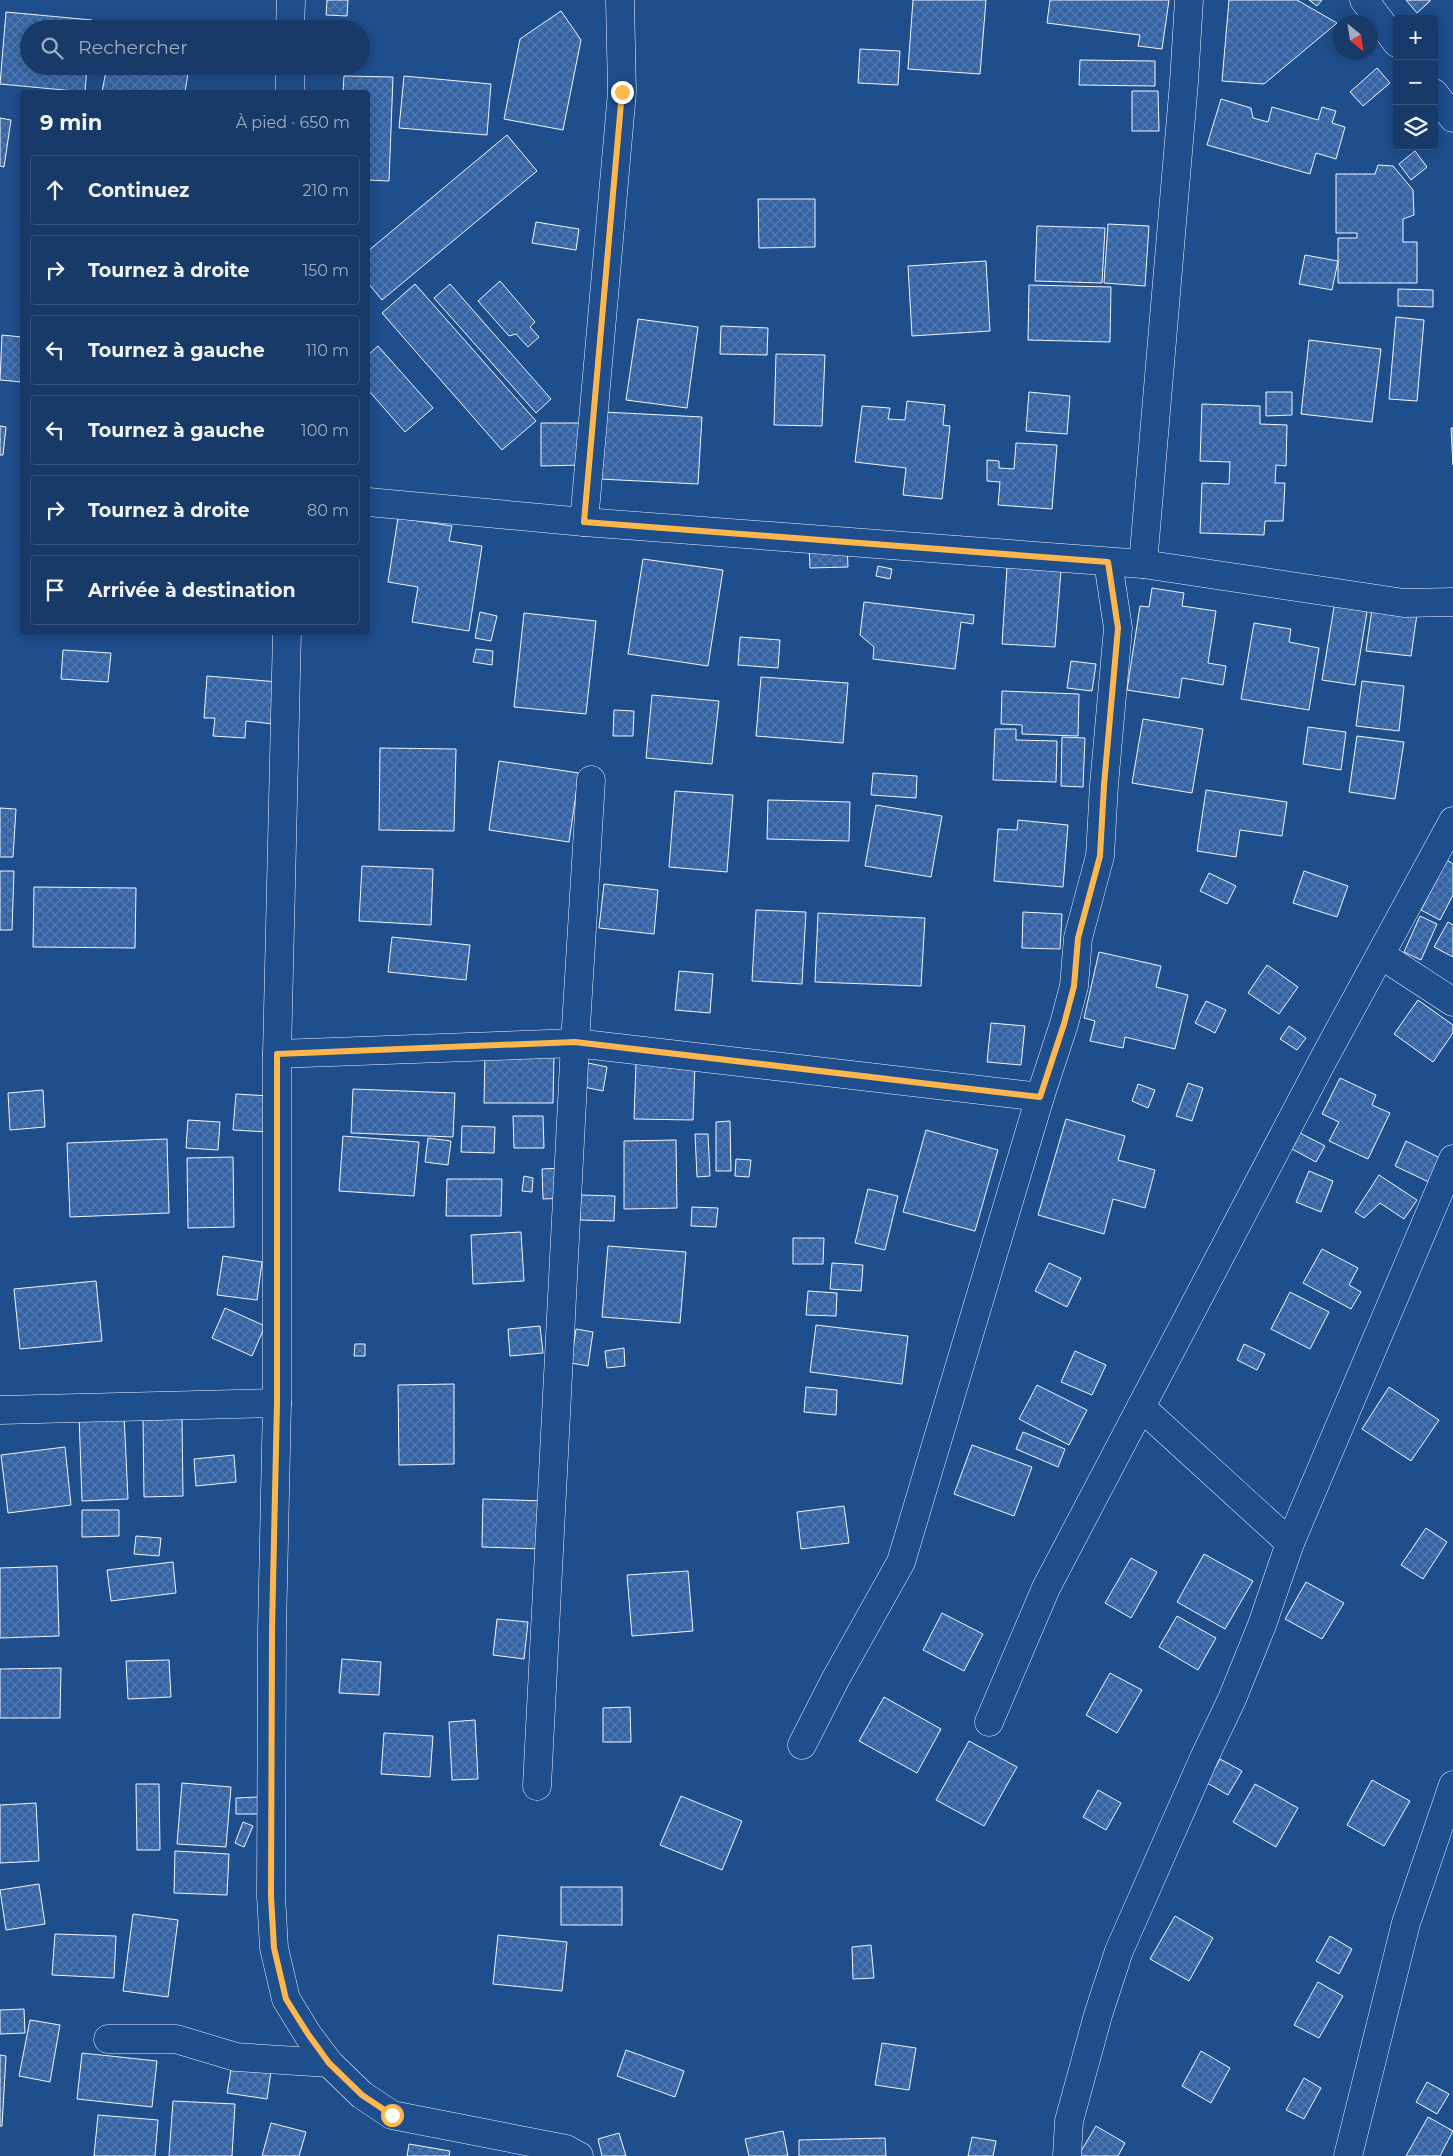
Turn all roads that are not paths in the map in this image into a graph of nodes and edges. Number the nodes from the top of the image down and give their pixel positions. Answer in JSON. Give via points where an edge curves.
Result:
{"nodes":[{"id":1,"x":291,"y":0,"type":"edge"},
{"id":2,"x":620,"y":0,"type":"edge"},
{"id":3,"x":1189,"y":0,"type":"edge"},
{"id":4,"x":1364,"y":0,"type":"edge"},
{"id":5,"x":290,"y":20,"type":"edge"},
{"id":6,"x":1393,"y":38,"type":"edge"},
{"id":7,"x":290,"y":75,"type":"edge"},
{"id":8,"x":290,"y":90,"type":"edge"},
{"id":9,"x":1438,"y":98,"type":"edge"},
{"id":10,"x":1453,"y":118,"type":"edge"},
{"id":11,"x":370,"y":502,"type":"edge"},
{"id":12,"x":584,"y":522,"type":"junction"},
{"id":13,"x":1108,"y":562,"type":"junction"},
{"id":14,"x":1143,"y":564,"type":"junction"},
{"id":15,"x":1453,"y":602,"type":"edge"},
{"id":16,"x":287,"y":635,"type":"edge"},
{"id":17,"x":591,"y":780,"type":"dead end"},
{"id":18,"x":1453,"y":821,"type":"edge"},
{"id":19,"x":1381,"y":955,"type":"junction"},
{"id":20,"x":1453,"y":1002,"type":"edge"},
{"id":21,"x":575,"y":1042,"type":"junction"},
{"id":22,"x":277,"y":1054,"type":"junction"},
{"id":23,"x":1040,"y":1097,"type":"junction"},
{"id":24,"x":1453,"y":1159,"type":"edge"},
{"id":25,"x":277,"y":1403,"type":"junction"},
{"id":26,"x":1142,"y":1406,"type":"junction"},
{"id":27,"x":0,"y":1410,"type":"edge"},
{"id":28,"x":1290,"y":1543,"type":"junction"},
{"id":29,"x":989,"y":1722,"type":"dead end"},
{"id":30,"x":802,"y":1745,"type":"dead end"},
{"id":31,"x":1453,"y":1785,"type":"edge"},
{"id":32,"x":537,"y":1786,"type":"dead end"},
{"id":33,"x":108,"y":2039,"type":"dead end"},
{"id":34,"x":329,"y":2063,"type":"junction"},
{"id":35,"x":579,"y":2156,"type":"edge"},
{"id":36,"x":1067,"y":2156,"type":"edge"},
{"id":37,"x":1348,"y":2156,"type":"edge"}],
"edges":[{"from":1,"to":5,"type":"street"},
{"from":2,"to":12,"type":"street","via":[[622,92]]},
{"from":3,"to":14,"type":"street"},
{"from":4,"to":6,"type":"street"},
{"from":7,"to":8,"type":"street"},
{"from":9,"to":10,"type":"street"},
{"from":11,"to":12,"type":"street"},
{"from":12,"to":13,"type":"street"},
{"from":13,"to":14,"type":"street"},
{"from":13,"to":23,"type":"street","via":[[1118,628],[1100,856],[1078,938],[1074,986]]},
{"from":14,"to":15,"type":"street","via":[[1404,603]]},
{"from":16,"to":22,"type":"street"},
{"from":17,"to":21,"type":"street"},
{"from":18,"to":19,"type":"street"},
{"from":19,"to":20,"type":"street"},
{"from":19,"to":26,"type":"street"},
{"from":21,"to":22,"type":"street"},
{"from":21,"to":23,"type":"street"},
{"from":21,"to":32,"type":"street"},
{"from":22,"to":25,"type":"street"},
{"from":23,"to":30,"type":"street","via":[[902,1562]]},
{"from":24,"to":28,"type":"street"},
{"from":25,"to":27,"type":"street"},
{"from":25,"to":34,"type":"street","via":[[272,1630],[271,1896],[274,1948],[286,1999]]},
{"from":26,"to":28,"type":"street"},
{"from":26,"to":29,"type":"street","via":[[1046,1588]]},
{"from":28,"to":36,"type":"street","via":[[1232,1699],[1119,1951],[1069,2120]]},
{"from":31,"to":37,"type":"street","via":[[1406,1923]]},
{"from":33,"to":34,"type":"street","via":[[176,2039],[236,2057]]},
{"from":34,"to":35,"type":"street","via":[[362,2095],[392,2115],[566,2149]]}]}
